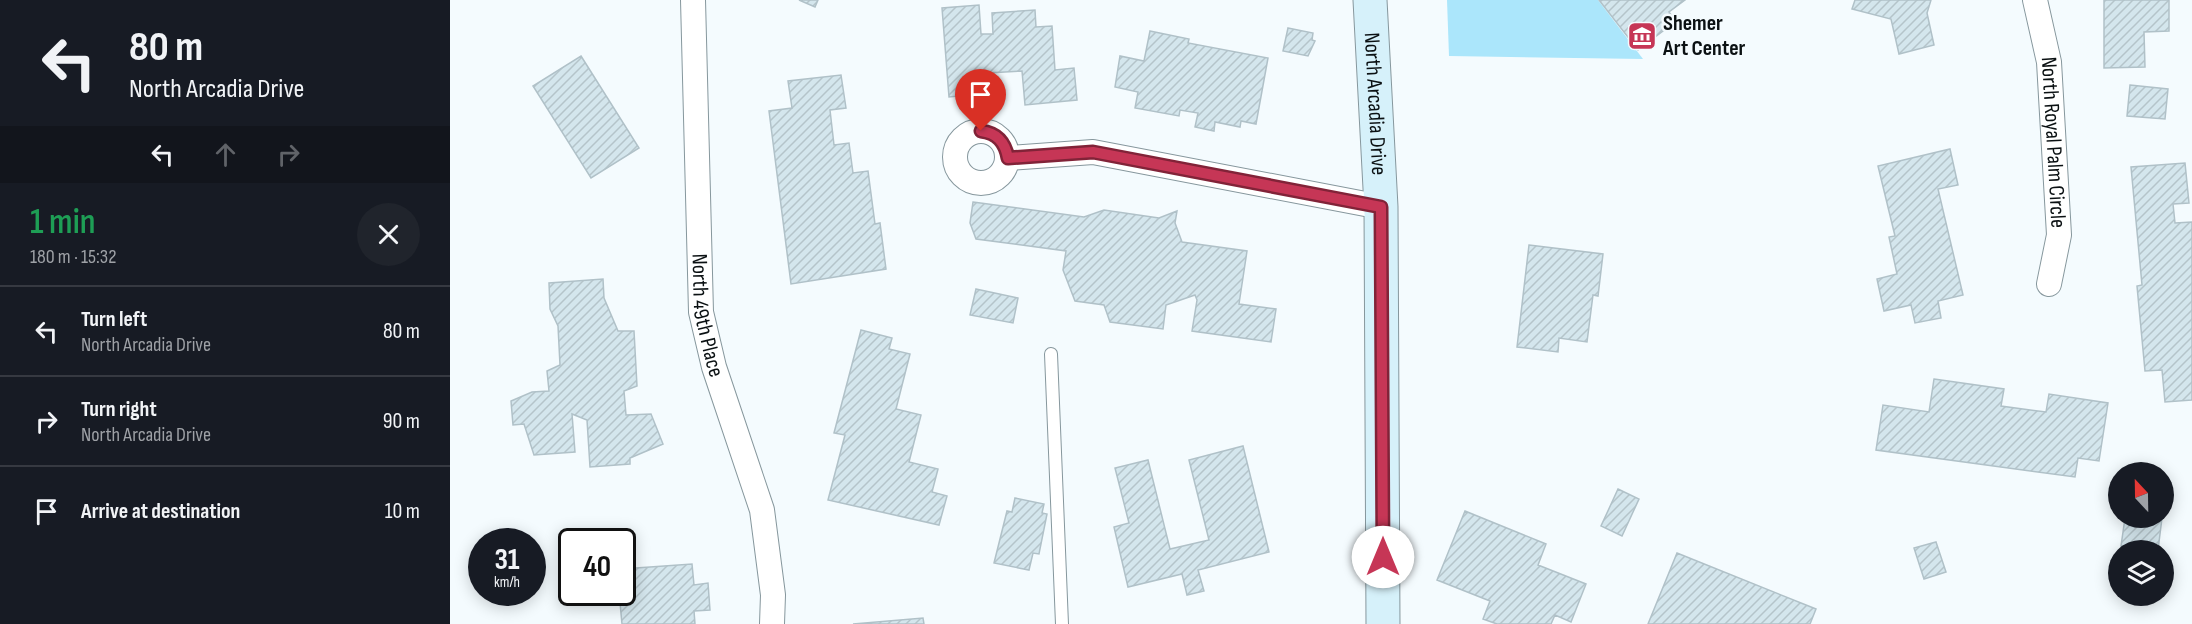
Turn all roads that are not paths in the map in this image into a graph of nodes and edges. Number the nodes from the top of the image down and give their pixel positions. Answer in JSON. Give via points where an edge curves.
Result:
{"nodes":[{"id":1,"x":693,"y":0,"type":"edge"},
{"id":2,"x":1370,"y":0,"type":"edge"},
{"id":3,"x":2035,"y":0,"type":"edge"},
{"id":4,"x":1008,"y":158,"type":"dead end"},
{"id":5,"x":1381,"y":207,"type":"junction"},
{"id":6,"x":2049,"y":284,"type":"dead end"},
{"id":7,"x":1051,"y":354,"type":"dead end"},
{"id":8,"x":772,"y":624,"type":"edge"},
{"id":9,"x":1062,"y":624,"type":"edge"},
{"id":10,"x":1383,"y":624,"type":"edge"}],
"edges":[{"from":1,"to":8,"type":"street","name":"North 49th Place","via":[[701,312],[714,368],[762,510],[773,595]]},
{"from":2,"to":5,"type":"street","name":"North Arcadia Drive"},
{"from":3,"to":6,"type":"street","name":"North Royal Palm Circle","via":[[2049,62],[2059,235]]},
{"from":4,"to":5,"type":"street","name":"North Arcadia Drive","via":[[1093,152]]},
{"from":5,"to":10,"type":"street","name":"North Arcadia Drive"},
{"from":7,"to":9,"type":"lane"}]}
